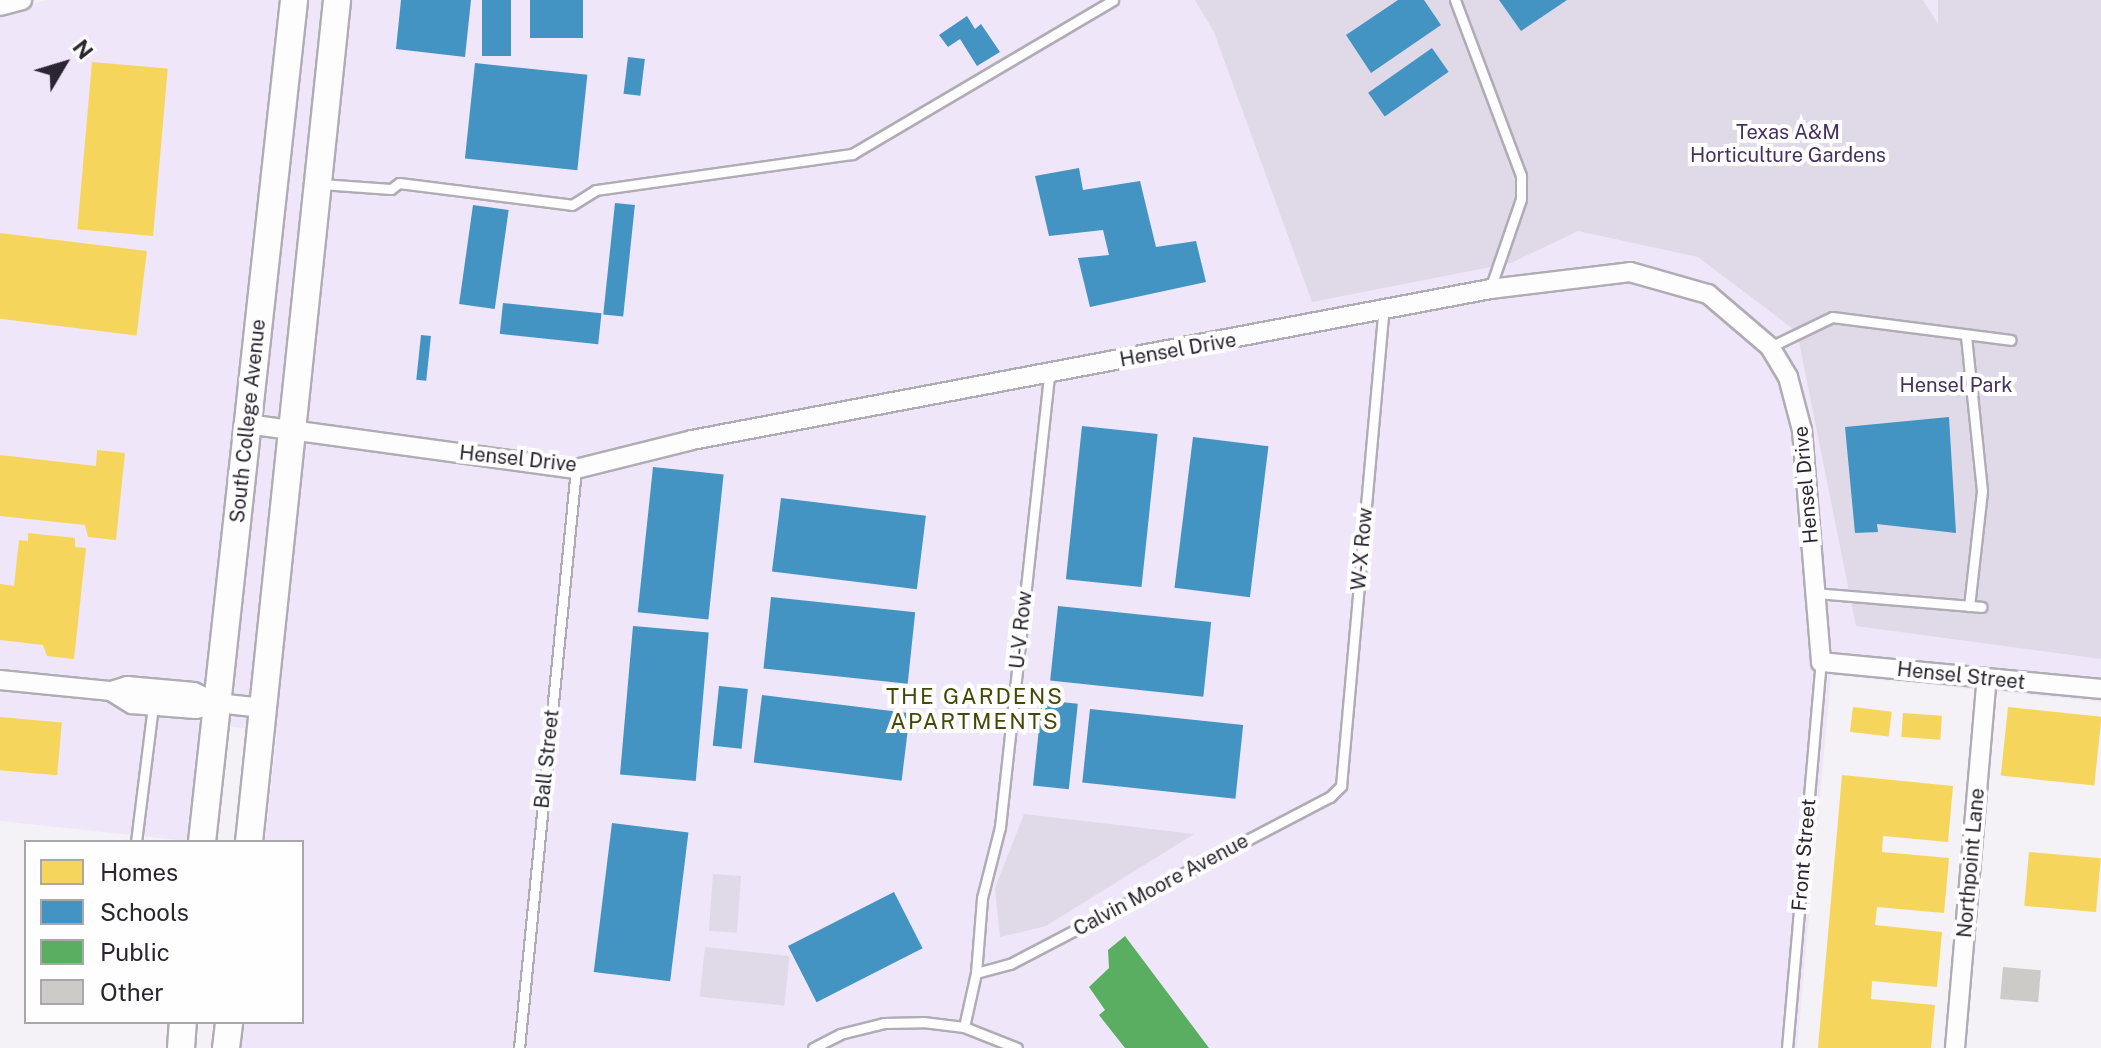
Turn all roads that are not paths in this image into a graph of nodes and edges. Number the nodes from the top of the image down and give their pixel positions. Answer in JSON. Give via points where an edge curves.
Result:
{"nodes":[{"id":1,"x":22,"y":0,"type":"edge"},
{"id":2,"x":294,"y":0,"type":"edge"},
{"id":3,"x":337,"y":0,"type":"edge"},
{"id":4,"x":1113,"y":0,"type":"edge"},
{"id":5,"x":1455,"y":0,"type":"edge"},
{"id":6,"x":0,"y":6,"type":"edge"},
{"id":7,"x":274,"y":180,"type":"junction"},
{"id":8,"x":317,"y":184,"type":"junction"},
{"id":9,"x":1490,"y":289,"type":"junction"},
{"id":10,"x":1383,"y":312,"type":"junction"},
{"id":11,"x":1966,"y":336,"type":"junction"},
{"id":12,"x":2011,"y":340,"type":"dead end"},
{"id":13,"x":1770,"y":347,"type":"junction"},
{"id":14,"x":1049,"y":374,"type":"junction"},
{"id":15,"x":247,"y":424,"type":"junction"},
{"id":16,"x":291,"y":429,"type":"junction"},
{"id":17,"x":576,"y":469,"type":"junction"},
{"id":18,"x":1815,"y":593,"type":"junction"},
{"id":19,"x":1969,"y":606,"type":"junction"},
{"id":20,"x":1981,"y":607,"type":"dead end"},
{"id":21,"x":1821,"y":662,"type":"junction"},
{"id":22,"x":1987,"y":678,"type":"junction"},
{"id":23,"x":0,"y":680,"type":"edge"},
{"id":24,"x":2101,"y":689,"type":"edge"},
{"id":25,"x":111,"y":691,"type":"junction"},
{"id":26,"x":217,"y":703,"type":"junction"},
{"id":27,"x":153,"y":706,"type":"junction"},
{"id":28,"x":263,"y":708,"type":"junction"},
{"id":29,"x":1341,"y":786,"type":"joint"},
{"id":30,"x":136,"y":840,"type":"edge"},
{"id":31,"x":202,"y":840,"type":"edge"},
{"id":32,"x":249,"y":840,"type":"edge"},
{"id":33,"x":976,"y":973,"type":"junction"},
{"id":34,"x":183,"y":1024,"type":"edge"},
{"id":35,"x":229,"y":1024,"type":"edge"},
{"id":36,"x":964,"y":1027,"type":"junction"},
{"id":37,"x":181,"y":1048,"type":"edge"},
{"id":38,"x":226,"y":1048,"type":"edge"},
{"id":39,"x":519,"y":1048,"type":"edge"},
{"id":40,"x":813,"y":1048,"type":"edge"},
{"id":41,"x":1017,"y":1048,"type":"edge"},
{"id":42,"x":1787,"y":1048,"type":"edge"},
{"id":43,"x":1955,"y":1048,"type":"edge"}],
"edges":[{"from":1,"to":6,"type":"street"},
{"from":2,"to":7,"type":"main road","name":"South College Avenue"},
{"from":3,"to":8,"type":"main road"},
{"from":4,"to":8,"type":"lane","via":[[852,154],[596,190],[572,205],[399,183],[391,189]]},
{"from":5,"to":9,"type":"lane","via":[[1521,176],[1521,199]]},
{"from":7,"to":8,"type":"main road"},
{"from":7,"to":15,"type":"main road","name":"South College Avenue"},
{"from":8,"to":16,"type":"main road"},
{"from":9,"to":10,"type":"street","name":"Hensel Drive"},
{"from":9,"to":13,"type":"street","name":"Hensel Drive","via":[[1607,272],[1657,276],[1708,294]]},
{"from":10,"to":14,"type":"street","name":"Hensel Drive"},
{"from":10,"to":29,"type":"lane","name":"W-X Row"},
{"from":11,"to":12,"type":"lane"},
{"from":11,"to":13,"type":"lane","via":[[1832,317]]},
{"from":11,"to":19,"type":"lane","via":[[1982,491]]},
{"from":13,"to":18,"type":"street","name":"Hensel Drive","via":[[1788,377],[1802,430]]},
{"from":14,"to":17,"type":"street","name":"Hensel Drive","via":[[692,440]]},
{"from":14,"to":33,"type":"lane","name":"U-V Row","via":[[1000,827],[982,898]]},
{"from":15,"to":16,"type":"street","name":"Hensel Drive"},
{"from":15,"to":26,"type":"main road","name":"South College Avenue"},
{"from":16,"to":17,"type":"street","name":"Hensel Drive"},
{"from":16,"to":28,"type":"main road"},
{"from":17,"to":39,"type":"lane","name":"Ball Street"},
{"from":18,"to":19,"type":"lane"},
{"from":18,"to":21,"type":"street","name":"Hensel Drive"},
{"from":19,"to":20,"type":"lane"},
{"from":21,"to":22,"type":"street","name":"Hensel Street"},
{"from":21,"to":42,"type":"lane","name":"Front Street"},
{"from":22,"to":24,"type":"street","name":"Hensel Street"},
{"from":22,"to":43,"type":"street","name":"Northpoint Lane"},
{"from":23,"to":25,"type":"street"},
{"from":25,"to":26,"type":"street","via":[[127,686],[194,692]]},
{"from":25,"to":27,"type":"street","via":[[132,704]]},
{"from":26,"to":27,"type":"street","via":[[196,709]]},
{"from":26,"to":28,"type":"street"},
{"from":26,"to":31,"type":"main road","name":"South College Avenue"},
{"from":27,"to":30,"type":"lane"},
{"from":28,"to":32,"type":"main road"},
{"from":29,"to":33,"type":"lane","name":"Calvin Moore Avenue","via":[[1330,797],[1010,964]]},
{"from":33,"to":36,"type":"lane","name":"U-V Row"},
{"from":34,"to":37,"type":"main road"},
{"from":35,"to":38,"type":"main road"},
{"from":36,"to":40,"type":"lane","via":[[884,1023],[840,1034]]},
{"from":36,"to":41,"type":"lane"}]}
